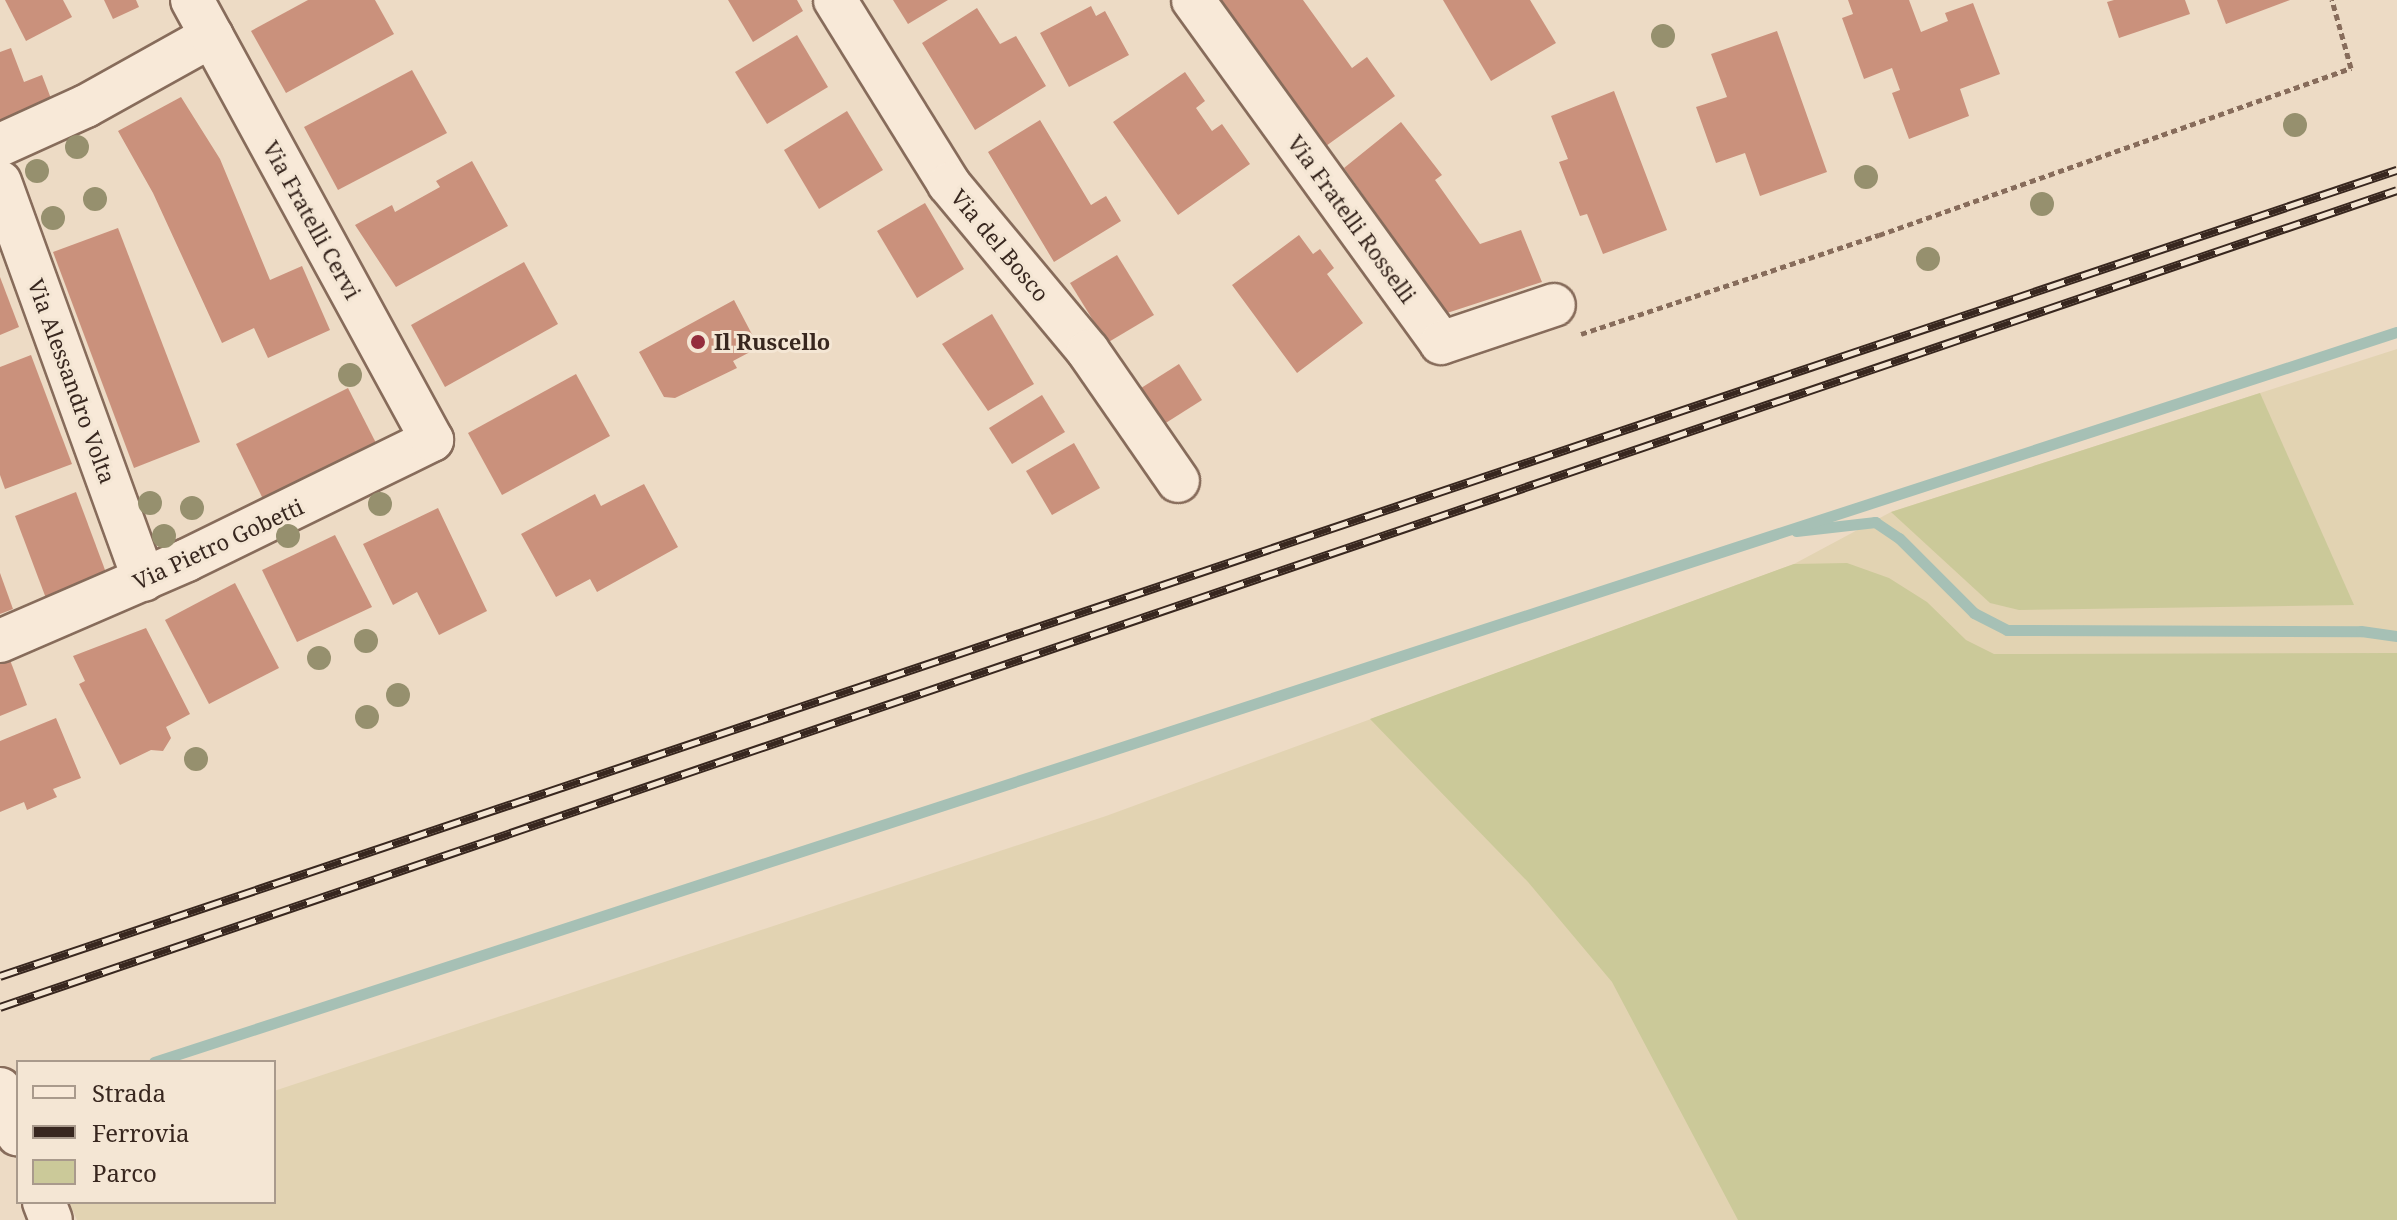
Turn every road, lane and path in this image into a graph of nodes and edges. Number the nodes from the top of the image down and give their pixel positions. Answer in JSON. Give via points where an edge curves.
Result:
{"nodes":[{"id":1,"x":192,"y":0,"type":"edge"},
{"id":2,"x":835,"y":0,"type":"edge"},
{"id":3,"x":1193,"y":0,"type":"edge"},
{"id":4,"x":2332,"y":0,"type":"edge"},
{"id":5,"x":212,"y":36,"type":"junction"},
{"id":6,"x":0,"y":145,"type":"edge"},
{"id":7,"x":0,"y":182,"type":"edge"},
{"id":8,"x":1554,"y":305,"type":"joint"},
{"id":9,"x":432,"y":440,"type":"joint"},
{"id":10,"x":1178,"y":481,"type":"dead end"},
{"id":11,"x":144,"y":580,"type":"junction"},
{"id":12,"x":0,"y":641,"type":"edge"},
{"id":13,"x":0,"y":1089,"type":"edge"},
{"id":14,"x":16,"y":1130,"type":"edge"}],
"edges":[{"from":1,"to":5,"type":"street","name":"Via Fratelli Cervi"},
{"from":2,"to":10,"type":"street","name":"Via del Bosco","via":[[949,184],[1088,351]]},
{"from":3,"to":8,"type":"street","name":"Via Fratelli Rosselli","via":[[1441,343]]},
{"from":4,"to":8,"type":"path","via":[[2351,68],[1879,235],[1565,339]]},
{"from":5,"to":6,"type":"street","via":[[86,106]]},
{"from":5,"to":9,"type":"street","name":"Via Fratelli Cervi"},
{"from":7,"to":11,"type":"street","name":"Via Alessandro Volta"},
{"from":9,"to":11,"type":"street","name":"Via Pietro Gobetti"},
{"from":11,"to":12,"type":"street","name":"Via Pietro Gobetti"},
{"from":13,"to":14,"type":"street"}]}
